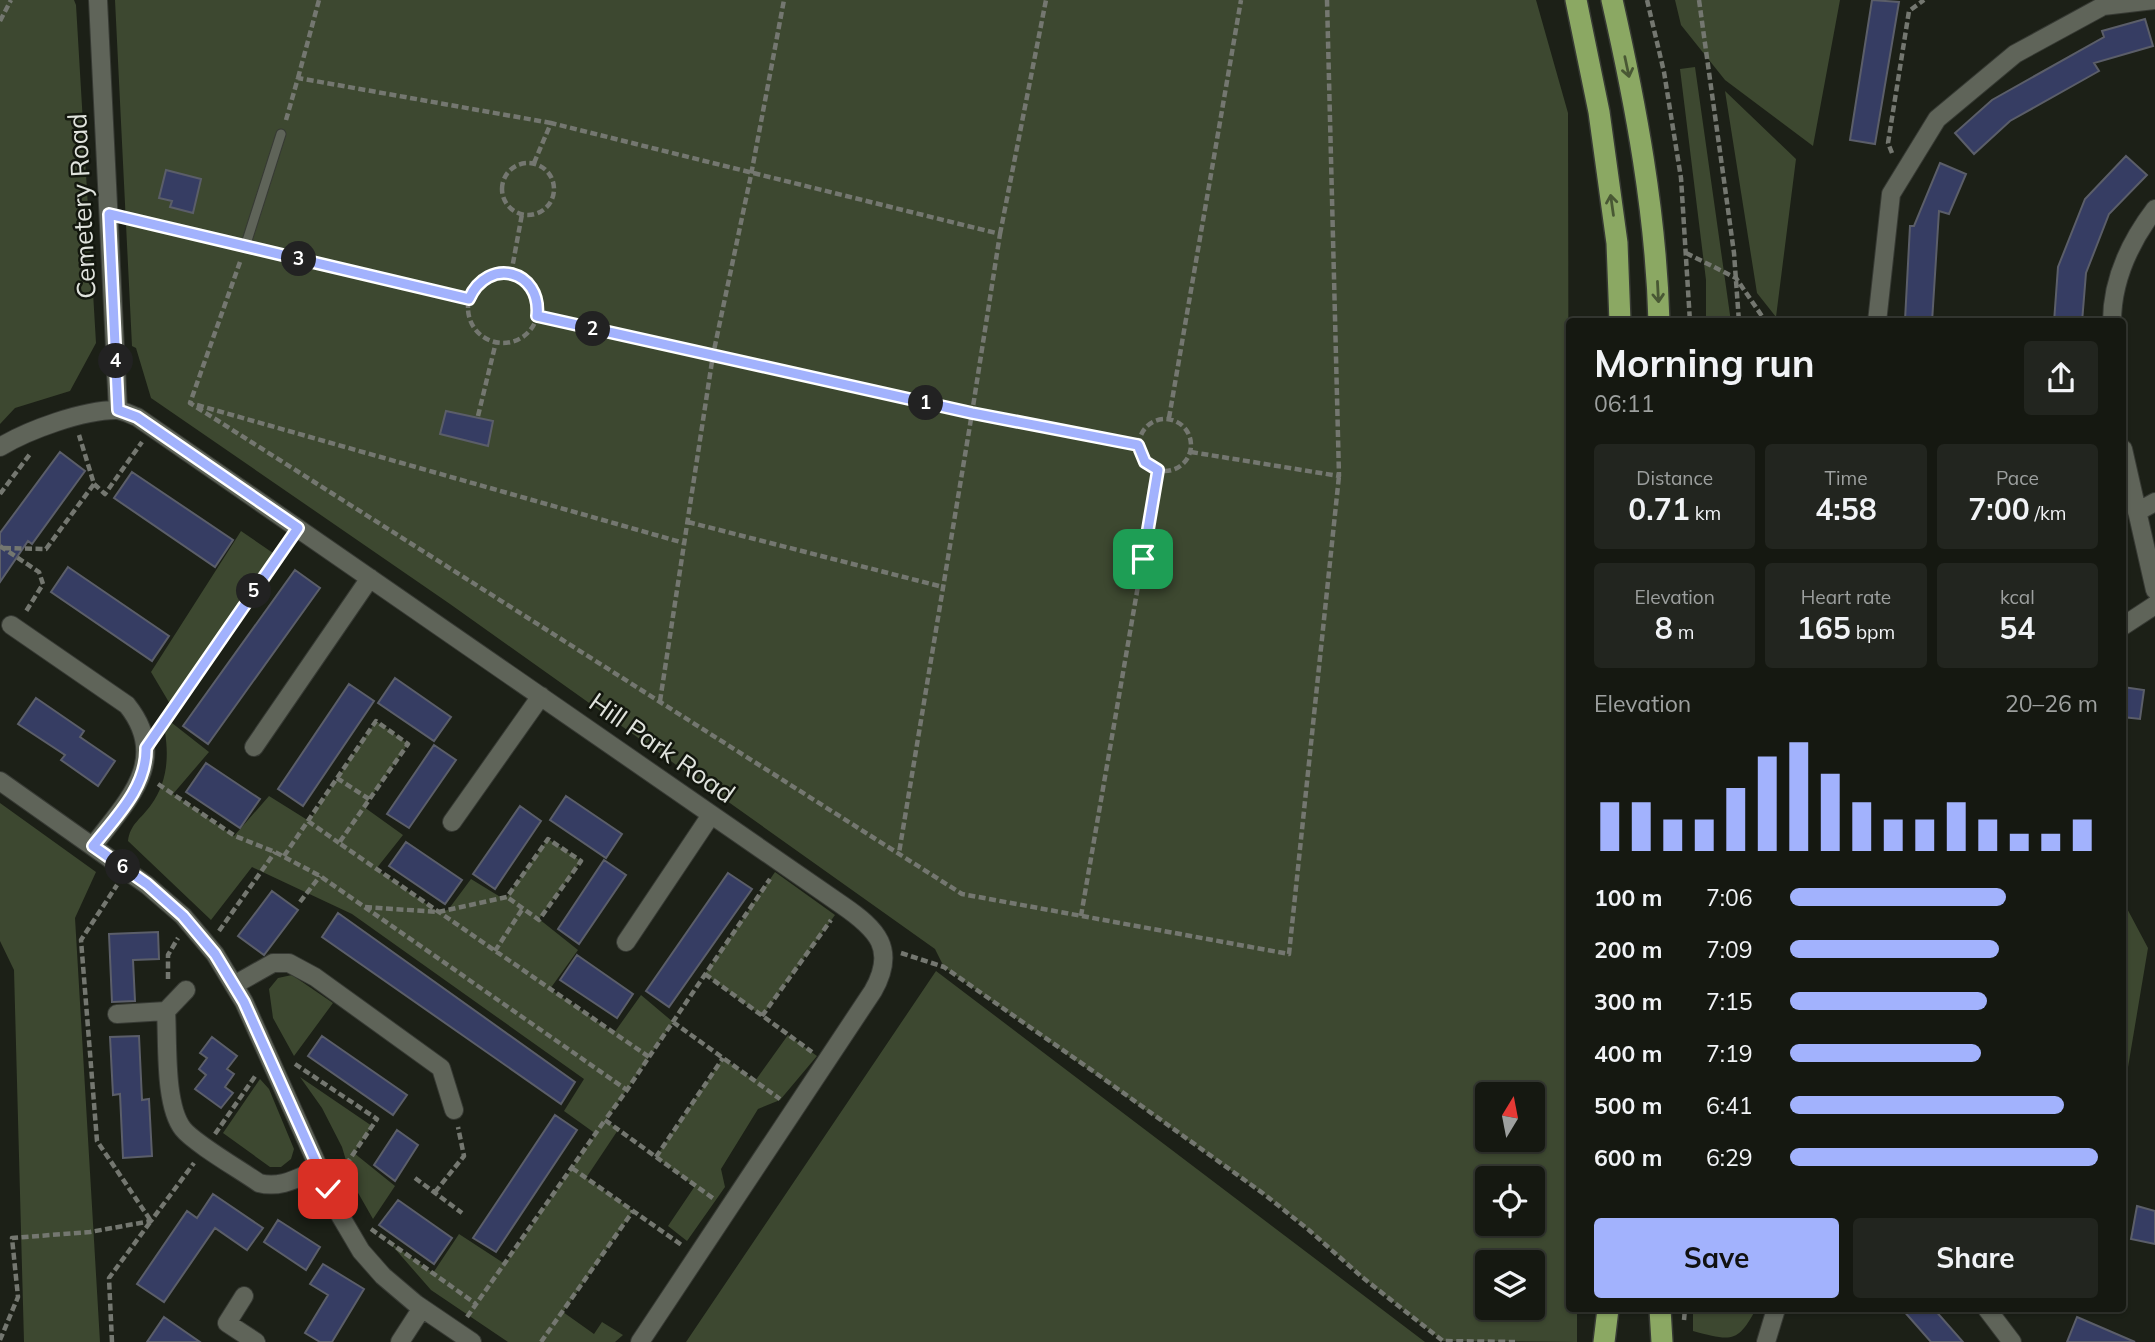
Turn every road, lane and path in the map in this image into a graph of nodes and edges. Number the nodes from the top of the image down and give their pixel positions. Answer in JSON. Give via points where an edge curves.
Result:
{"nodes":[{"id":1,"x":11,"y":0,"type":"edge"},
{"id":2,"x":98,"y":0,"type":"edge"},
{"id":3,"x":319,"y":0,"type":"edge"},
{"id":4,"x":784,"y":0,"type":"edge"},
{"id":5,"x":1046,"y":0,"type":"edge"},
{"id":6,"x":1241,"y":0,"type":"edge"},
{"id":7,"x":1327,"y":0,"type":"edge"},
{"id":8,"x":1576,"y":0,"type":"edge"},
{"id":9,"x":1612,"y":0,"type":"edge"},
{"id":10,"x":1647,"y":0,"type":"edge"},
{"id":11,"x":1699,"y":0,"type":"edge"},
{"id":12,"x":1924,"y":0,"type":"edge"},
{"id":13,"x":2154,"y":0,"type":"edge"},
{"id":14,"x":0,"y":21,"type":"edge"},
{"id":15,"x":298,"y":78,"type":"junction"},
{"id":16,"x":551,"y":123,"type":"junction"},
{"id":17,"x":282,"y":134,"type":"joint"},
{"id":18,"x":534,"y":163,"type":"junction"},
{"id":19,"x":751,"y":175,"type":"junction"},
{"id":20,"x":1902,"y":176,"type":"junction"},
{"id":21,"x":2155,"y":209,"type":"edge"},
{"id":22,"x":109,"y":214,"type":"junction"},
{"id":23,"x":522,"y":215,"type":"junction"},
{"id":24,"x":1000,"y":234,"type":"junction"},
{"id":25,"x":245,"y":247,"type":"junction"},
{"id":26,"x":1685,"y":252,"type":"junction"},
{"id":27,"x":511,"y":274,"type":"junction"},
{"id":28,"x":1736,"y":278,"type":"junction"},
{"id":29,"x":469,"y":299,"type":"junction"},
{"id":30,"x":537,"y":316,"type":"junction"},
{"id":31,"x":1620,"y":318,"type":"edge"},
{"id":32,"x":1659,"y":318,"type":"edge"},
{"id":33,"x":1689,"y":318,"type":"edge"},
{"id":34,"x":1740,"y":318,"type":"edge"},
{"id":35,"x":1763,"y":318,"type":"edge"},
{"id":36,"x":1877,"y":318,"type":"edge"},
{"id":37,"x":2113,"y":318,"type":"edge"},
{"id":38,"x":496,"y":342,"type":"junction"},
{"id":39,"x":713,"y":355,"type":"junction"},
{"id":40,"x":190,"y":403,"type":"junction"},
{"id":41,"x":118,"y":410,"type":"junction"},
{"id":42,"x":972,"y":413,"type":"junction"},
{"id":43,"x":478,"y":416,"type":"dead end"},
{"id":44,"x":1169,"y":418,"type":"junction"},
{"id":45,"x":75,"y":419,"type":"junction"},
{"id":46,"x":152,"y":427,"type":"junction"},
{"id":47,"x":38,"y":429,"type":"junction"},
{"id":48,"x":1138,"y":445,"type":"junction"},
{"id":49,"x":0,"y":447,"type":"edge"},
{"id":50,"x":1191,"y":452,"type":"junction"},
{"id":51,"x":2126,"y":462,"type":"edge"},
{"id":52,"x":1158,"y":470,"type":"junction"},
{"id":53,"x":1339,"y":475,"type":"junction"},
{"id":54,"x":94,"y":484,"type":"junction"},
{"id":55,"x":0,"y":494,"type":"edge"},
{"id":56,"x":2155,"y":502,"type":"edge"},
{"id":57,"x":2137,"y":512,"type":"junction"},
{"id":58,"x":688,"y":522,"type":"junction"},
{"id":59,"x":298,"y":528,"type":"junction"},
{"id":60,"x":684,"y":543,"type":"junction"},
{"id":61,"x":2,"y":547,"type":"edge"},
{"id":62,"x":370,"y":578,"type":"junction"},
{"id":63,"x":943,"y":587,"type":"junction"},
{"id":64,"x":2155,"y":590,"type":"edge"},
{"id":65,"x":2155,"y":605,"type":"edge"},
{"id":66,"x":2126,"y":624,"type":"edge"},
{"id":67,"x":13,"y":627,"type":"joint"},
{"id":68,"x":541,"y":696,"type":"junction"},
{"id":69,"x":660,"y":701,"type":"junction"},
{"id":70,"x":254,"y":747,"type":"dead end"},
{"id":71,"x":146,"y":748,"type":"junction"},
{"id":72,"x":142,"y":773,"type":"junction"},
{"id":73,"x":337,"y":778,"type":"junction"},
{"id":74,"x":0,"y":781,"type":"edge"},
{"id":75,"x":369,"y":799,"type":"junction"},
{"id":76,"x":712,"y":815,"type":"junction"},
{"id":77,"x":308,"y":821,"type":"junction"},
{"id":78,"x":452,"y":822,"type":"dead end"},
{"id":79,"x":339,"y":844,"type":"junction"},
{"id":80,"x":93,"y":846,"type":"junction"},
{"id":81,"x":275,"y":852,"type":"junction"},
{"id":82,"x":899,"y":853,"type":"junction"},
{"id":83,"x":284,"y":856,"type":"junction"},
{"id":84,"x":781,"y":863,"type":"junction"},
{"id":85,"x":127,"y":870,"type":"junction"},
{"id":86,"x":320,"y":876,"type":"junction"},
{"id":87,"x":507,"y":897,"type":"junction"},
{"id":88,"x":300,"y":902,"type":"dead end"},
{"id":89,"x":842,"y":905,"type":"junction"},
{"id":90,"x":364,"y":907,"type":"junction"},
{"id":91,"x":523,"y":908,"type":"junction"},
{"id":92,"x":438,"y":912,"type":"junction"},
{"id":93,"x":1081,"y":916,"type":"junction"},
{"id":94,"x":189,"y":924,"type":"junction"},
{"id":95,"x":626,"y":942,"type":"dead end"},
{"id":96,"x":208,"y":946,"type":"junction"},
{"id":97,"x":882,"y":947,"type":"junction"},
{"id":98,"x":495,"y":951,"type":"junction"},
{"id":99,"x":705,"y":974,"type":"junction"},
{"id":100,"x":234,"y":985,"type":"junction"},
{"id":101,"x":186,"y":990,"type":"dead end"},
{"id":102,"x":167,"y":1009,"type":"junction"},
{"id":103,"x":117,"y":1014,"type":"dead end"},
{"id":104,"x":762,"y":1016,"type":"junction"},
{"id":105,"x":673,"y":1022,"type":"junction"},
{"id":106,"x":265,"y":1049,"type":"junction"},
{"id":107,"x":649,"y":1058,"type":"junction"},
{"id":108,"x":723,"y":1058,"type":"junction"},
{"id":109,"x":826,"y":1063,"type":"junction"},
{"id":110,"x":627,"y":1090,"type":"junction"},
{"id":111,"x":454,"y":1110,"type":"joint"},
{"id":112,"x":794,"y":1110,"type":"junction"},
{"id":113,"x":605,"y":1121,"type":"junction"},
{"id":114,"x":206,"y":1146,"type":"junction"},
{"id":115,"x":656,"y":1157,"type":"junction"},
{"id":116,"x":572,"y":1168,"type":"junction"},
{"id":117,"x":319,"y":1169,"type":"junction"},
{"id":118,"x":415,"y":1178,"type":"dead end"},
{"id":119,"x":328,"y":1189,"type":"junction"},
{"id":120,"x":435,"y":1192,"type":"junction"},
{"id":121,"x":728,"y":1209,"type":"junction"},
{"id":122,"x":633,"y":1211,"type":"junction"},
{"id":123,"x":462,"y":1213,"type":"dead end"},
{"id":124,"x":151,"y":1221,"type":"junction"},
{"id":125,"x":367,"y":1227,"type":"dead end"},
{"id":126,"x":697,"y":1256,"type":"junction"},
{"id":127,"x":244,"y":1296,"type":"dead end"},
{"id":128,"x":476,"y":1304,"type":"junction"},
{"id":129,"x":422,"y":1308,"type":"junction"},
{"id":130,"x":1608,"y":1312,"type":"edge"},
{"id":131,"x":1615,"y":1312,"type":"edge"},
{"id":132,"x":1654,"y":1312,"type":"edge"},
{"id":133,"x":1660,"y":1312,"type":"edge"},
{"id":134,"x":1775,"y":1312,"type":"edge"},
{"id":135,"x":1989,"y":1312,"type":"edge"},
{"id":136,"x":457,"y":1331,"type":"junction"},
{"id":137,"x":0,"y":1340,"type":"edge"},
{"id":138,"x":112,"y":1342,"type":"edge"},
{"id":139,"x":256,"y":1342,"type":"edge"},
{"id":140,"x":400,"y":1342,"type":"edge"},
{"id":141,"x":472,"y":1342,"type":"edge"},
{"id":142,"x":541,"y":1342,"type":"edge"},
{"id":143,"x":640,"y":1342,"type":"edge"},
{"id":144,"x":1443,"y":1342,"type":"edge"},
{"id":145,"x":1515,"y":1342,"type":"edge"},
{"id":146,"x":1604,"y":1342,"type":"edge"},
{"id":147,"x":1615,"y":1342,"type":"edge"},
{"id":148,"x":1654,"y":1342,"type":"edge"},
{"id":149,"x":1662,"y":1342,"type":"edge"},
{"id":150,"x":1766,"y":1342,"type":"edge"},
{"id":151,"x":2012,"y":1342,"type":"edge"}],
"edges":[{"from":1,"to":14,"type":"path"},
{"from":2,"to":22,"type":"street","name":"Cemetery Road"},
{"from":3,"to":15,"type":"path"},
{"from":4,"to":19,"type":"path"},
{"from":5,"to":24,"type":"path"},
{"from":6,"to":44,"type":"path"},
{"from":7,"to":53,"type":"path"},
{"from":31,"to":8,"type":"highway","one_way":true,"via":[[1617,243],[1599,112]]},
{"from":9,"to":32,"type":"highway","one_way":true,"via":[[1651,208]]},
{"from":10,"to":26,"type":"path","via":[[1681,178]]},
{"from":11,"to":28,"type":"path"},
{"from":12,"to":20,"type":"path","via":[[1909,11],[1888,143]]},
{"from":13,"to":20,"type":"street","via":[[2103,6],[2015,54],[1937,119]]},
{"from":15,"to":16,"type":"path"},
{"from":15,"to":17,"type":"path"},
{"from":16,"to":18,"type":"path"},
{"from":16,"to":19,"type":"path"},
{"from":17,"to":25,"type":"lane"},
{"from":18,"to":23,"type":"path","via":[[551,177],[552,198],[538,213]]},
{"from":18,"to":23,"type":"path","via":[[510,169],[502,184],[506,203]]},
{"from":19,"to":24,"type":"path"},
{"from":19,"to":39,"type":"path"},
{"from":20,"to":36,"type":"street","via":[[1891,194]]},
{"from":21,"to":37,"type":"street","via":[[2133,238],[2125,258]]},
{"from":22,"to":25,"type":"lane"},
{"from":22,"to":41,"type":"street","name":"Cemetery Road"},
{"from":23,"to":27,"type":"path"},
{"from":24,"to":42,"type":"path"},
{"from":25,"to":29,"type":"path"},
{"from":25,"to":40,"type":"path"},
{"from":26,"to":28,"type":"path"},
{"from":26,"to":33,"type":"path"},
{"from":27,"to":29,"type":"path","via":[[484,278]]},
{"from":27,"to":30,"type":"path","via":[[527,282],[536,294]]},
{"from":28,"to":34,"type":"path"},
{"from":28,"to":35,"type":"path"},
{"from":29,"to":38,"type":"path","via":[[473,326]]},
{"from":30,"to":38,"type":"path","via":[[526,334]]},
{"from":30,"to":39,"type":"path"},
{"from":38,"to":43,"type":"path"},
{"from":39,"to":42,"type":"path"},
{"from":39,"to":58,"type":"path"},
{"from":40,"to":60,"type":"path"},
{"from":40,"to":69,"type":"path"},
{"from":41,"to":45,"type":"street"},
{"from":41,"to":46,"type":"street","name":"Hill Park Road"},
{"from":42,"to":48,"type":"path"},
{"from":42,"to":63,"type":"path"},
{"from":44,"to":48,"type":"path","via":[[1146,425]]},
{"from":44,"to":50,"type":"path","via":[[1188,432]]},
{"from":45,"to":47,"type":"street"},
{"from":45,"to":54,"type":"path"},
{"from":46,"to":54,"type":"path","via":[[105,494]]},
{"from":46,"to":59,"type":"street","name":"Hill Park Road"},
{"from":47,"to":49,"type":"street"},
{"from":47,"to":55,"type":"path","via":[[40,440]]},
{"from":48,"to":52,"type":"path","via":[[1145,462]]},
{"from":50,"to":52,"type":"path","via":[[1178,468]]},
{"from":50,"to":53,"type":"path"},
{"from":51,"to":57,"type":"street"},
{"from":52,"to":93,"type":"path"},
{"from":53,"to":93,"type":"path","via":[[1289,954]]},
{"from":54,"to":61,"type":"path","via":[[46,549]]},
{"from":56,"to":57,"type":"street"},
{"from":57,"to":64,"type":"street"},
{"from":58,"to":60,"type":"path"},
{"from":58,"to":63,"type":"path"},
{"from":59,"to":62,"type":"street","name":"Hill Park Road"},
{"from":59,"to":71,"type":"path"},
{"from":60,"to":69,"type":"path"},
{"from":61,"to":67,"type":"path","via":[[39,572],[43,584]]},
{"from":62,"to":68,"type":"street","name":"Hill Park Road"},
{"from":62,"to":70,"type":"street"},
{"from":63,"to":82,"type":"path"},
{"from":65,"to":66,"type":"street"},
{"from":67,"to":71,"type":"street","via":[[127,705],[139,719]]},
{"from":68,"to":76,"type":"street","name":"Hill Park Road"},
{"from":68,"to":78,"type":"street"},
{"from":69,"to":82,"type":"path"},
{"from":71,"to":72,"type":"street"},
{"from":72,"to":80,"type":"street","via":[[128,801]]},
{"from":72,"to":81,"type":"path","via":[[234,836]]},
{"from":73,"to":75,"type":"path"},
{"from":73,"to":75,"type":"path","via":[[376,721],[408,744]]},
{"from":73,"to":77,"type":"path"},
{"from":74,"to":80,"type":"street"},
{"from":75,"to":79,"type":"path"},
{"from":76,"to":84,"type":"street","name":"Hill Park Road"},
{"from":76,"to":95,"type":"street"},
{"from":77,"to":79,"type":"path"},
{"from":77,"to":83,"type":"path"},
{"from":79,"to":92,"type":"path"},
{"from":80,"to":85,"type":"street"},
{"from":81,"to":83,"type":"path"},
{"from":81,"to":96,"type":"path"},
{"from":82,"to":93,"type":"path","via":[[962,894]]},
{"from":83,"to":86,"type":"path"},
{"from":84,"to":89,"type":"street","name":"Hill Park Road"},
{"from":84,"to":99,"type":"path"},
{"from":85,"to":94,"type":"street"},
{"from":85,"to":124,"type":"path","via":[[81,940],[97,1141]]},
{"from":86,"to":88,"type":"path"},
{"from":86,"to":90,"type":"path"},
{"from":87,"to":91,"type":"path"},
{"from":87,"to":91,"type":"path","via":[[548,839],[580,861],[539,920]]},
{"from":87,"to":92,"type":"path"},
{"from":89,"to":97,"type":"street","name":"Hill Park Road","via":[[876,932]]},
{"from":89,"to":104,"type":"path"},
{"from":90,"to":92,"type":"path"},
{"from":90,"to":110,"type":"path"},
{"from":91,"to":98,"type":"path"},
{"from":92,"to":98,"type":"path"},
{"from":94,"to":96,"type":"street"},
{"from":94,"to":102,"type":"path","via":[[168,956]]},
{"from":96,"to":100,"type":"street"},
{"from":97,"to":109,"type":"street","via":[[882,976]]},
{"from":97,"to":144,"type":"path","via":[[944,967],[1097,1074],[1264,1194]]},
{"from":98,"to":107,"type":"path"},
{"from":99,"to":104,"type":"path"},
{"from":99,"to":105,"type":"path"},
{"from":100,"to":106,"type":"street"},
{"from":100,"to":111,"type":"street","via":[[273,963],[289,963],[314,976],[441,1068]]},
{"from":101,"to":102,"type":"street"},
{"from":102,"to":103,"type":"street"},
{"from":102,"to":114,"type":"street","via":[[175,1116],[184,1131]]},
{"from":104,"to":109,"type":"path"},
{"from":105,"to":107,"type":"path"},
{"from":105,"to":108,"type":"path"},
{"from":106,"to":114,"type":"path"},
{"from":106,"to":117,"type":"street"},
{"from":106,"to":119,"type":"path","via":[[377,1119]]},
{"from":107,"to":110,"type":"path"},
{"from":108,"to":112,"type":"path"},
{"from":108,"to":115,"type":"path"},
{"from":109,"to":112,"type":"street"},
{"from":110,"to":113,"type":"path"},
{"from":111,"to":120,"type":"path","via":[[464,1156]]},
{"from":112,"to":121,"type":"street"},
{"from":113,"to":115,"type":"path"},
{"from":113,"to":116,"type":"path"},
{"from":114,"to":117,"type":"street","via":[[271,1186]]},
{"from":114,"to":124,"type":"path"},
{"from":115,"to":121,"type":"path"},
{"from":116,"to":122,"type":"path"},
{"from":116,"to":128,"type":"path"},
{"from":117,"to":119,"type":"street"},
{"from":118,"to":120,"type":"path"},
{"from":119,"to":129,"type":"street","via":[[361,1251]]},
{"from":120,"to":123,"type":"path"},
{"from":121,"to":126,"type":"street"},
{"from":122,"to":126,"type":"path"},
{"from":122,"to":142,"type":"path"},
{"from":124,"to":137,"type":"path","via":[[90,1232],[12,1238],[18,1297]]},
{"from":124,"to":138,"type":"path","via":[[109,1278]]},
{"from":125,"to":128,"type":"path"},
{"from":126,"to":143,"type":"street"},
{"from":127,"to":139,"type":"street","via":[[227,1323]]},
{"from":128,"to":136,"type":"path"},
{"from":129,"to":136,"type":"street"},
{"from":129,"to":140,"type":"street"},
{"from":130,"to":146,"type":"highway"},
{"from":131,"to":147,"type":"highway"},
{"from":132,"to":148,"type":"highway"},
{"from":133,"to":149,"type":"highway"},
{"from":134,"to":150,"type":"street"},
{"from":135,"to":151,"type":"street"},
{"from":136,"to":141,"type":"street"},
{"from":144,"to":145,"type":"path"}]}
